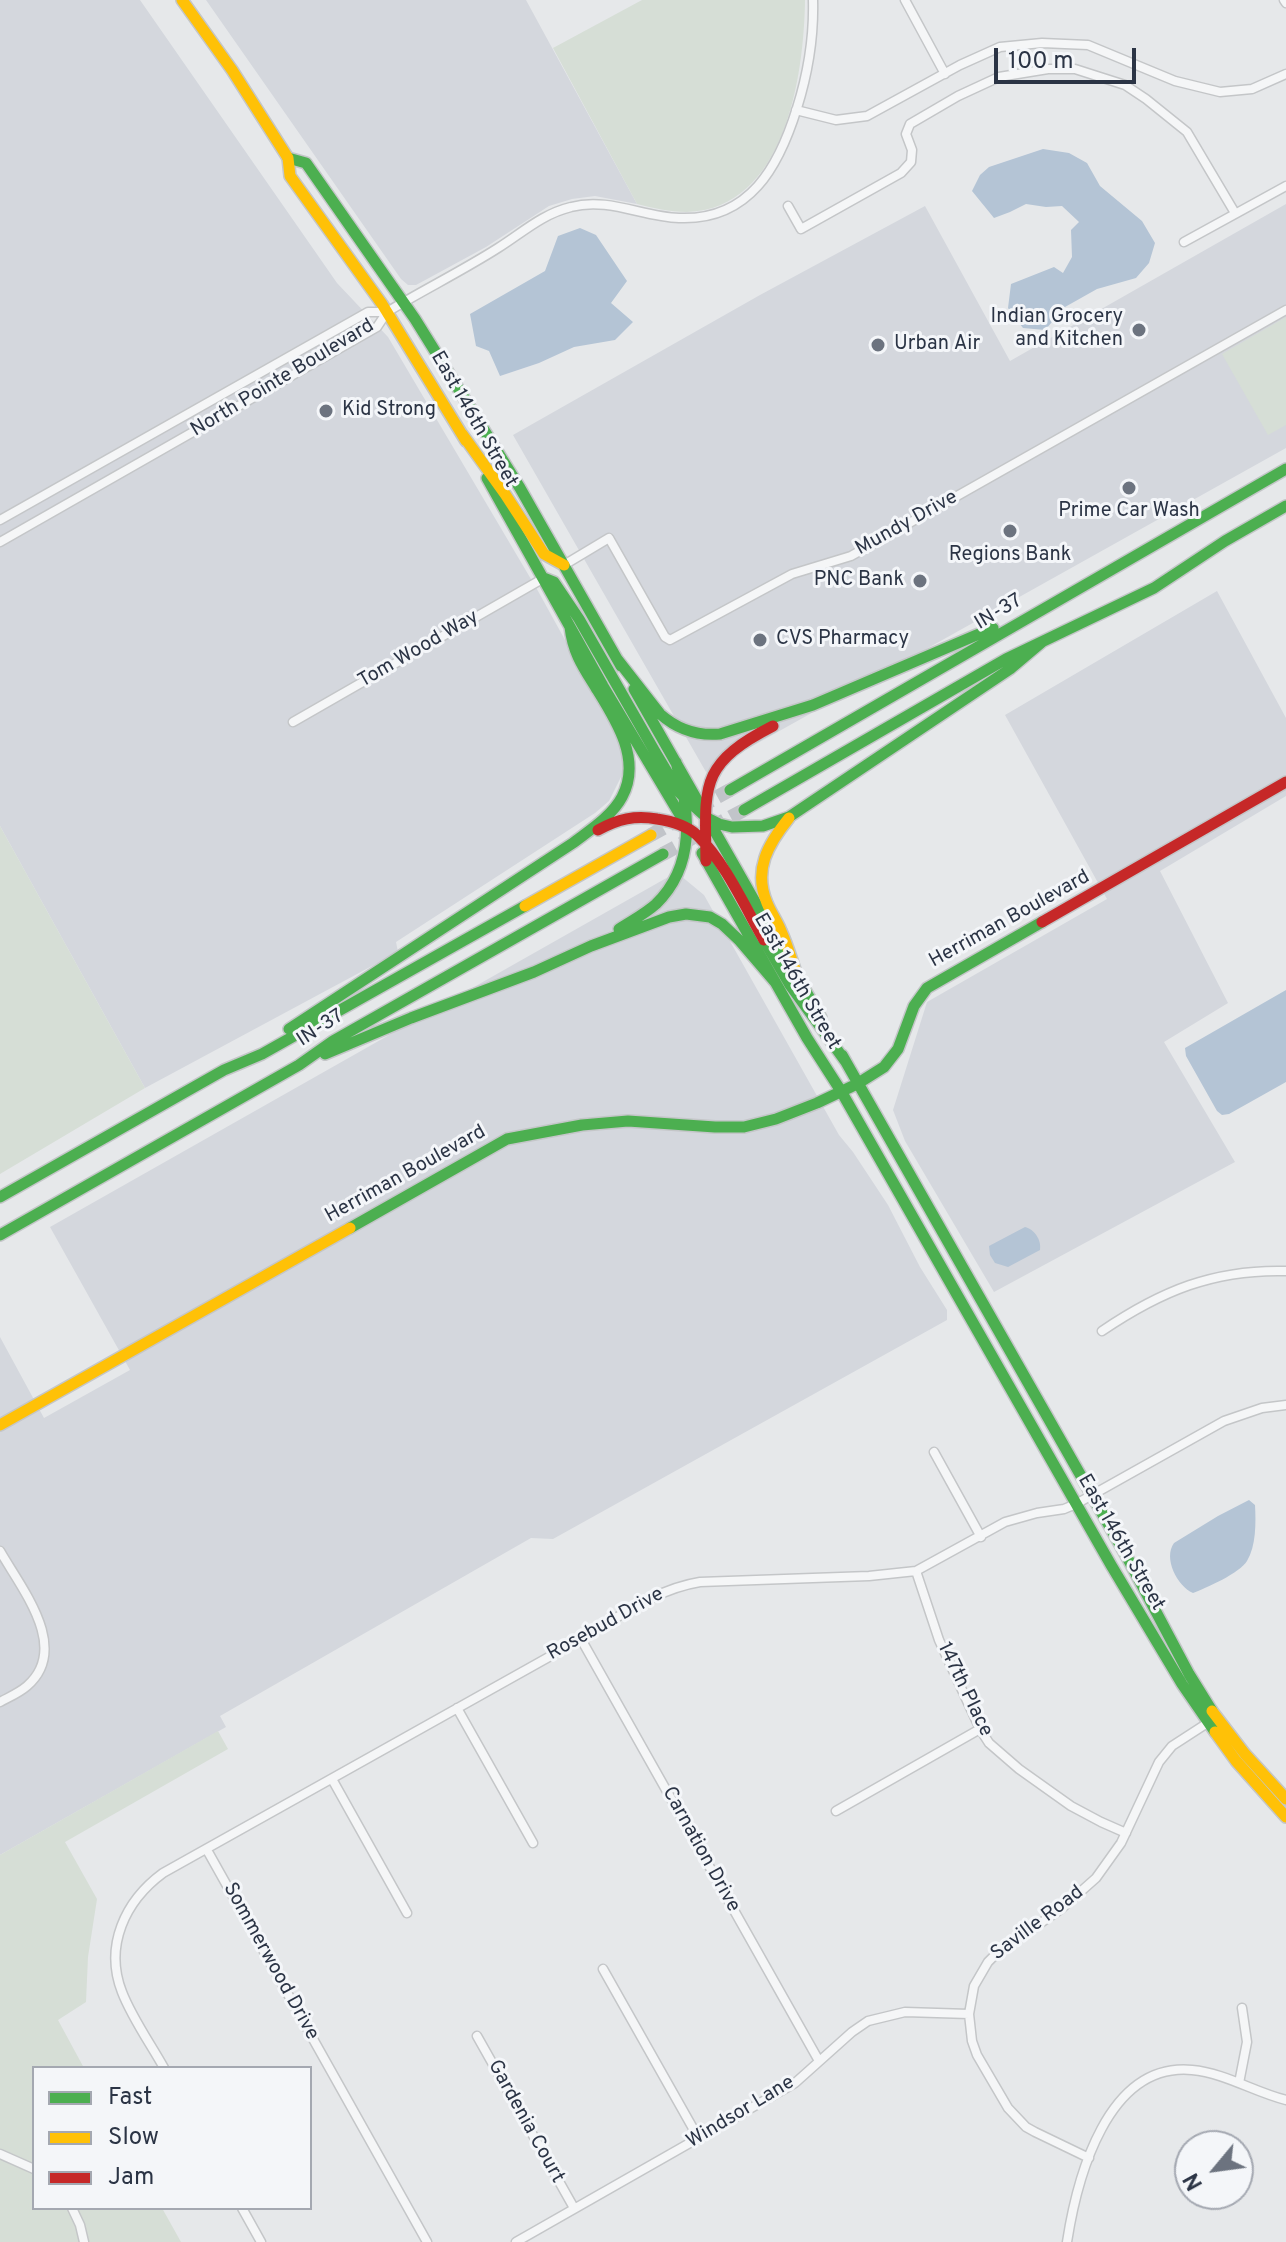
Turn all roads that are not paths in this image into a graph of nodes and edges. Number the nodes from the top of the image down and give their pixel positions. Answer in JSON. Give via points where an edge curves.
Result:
{"nodes":[{"id":1,"x":182,"y":0,"type":"edge"},
{"id":2,"x":813,"y":0,"type":"edge"},
{"id":3,"x":905,"y":0,"type":"edge"},
{"id":4,"x":945,"y":74,"type":"junction"},
{"id":5,"x":1286,"y":74,"type":"edge"},
{"id":6,"x":796,"y":110,"type":"junction"},
{"id":7,"x":288,"y":158,"type":"junction"},
{"id":8,"x":1286,"y":186,"type":"edge"},
{"id":9,"x":788,"y":206,"type":"dead end"},
{"id":10,"x":1235,"y":213,"type":"junction"},
{"id":11,"x":1184,"y":242,"type":"dead end"},
{"id":12,"x":404,"y":301,"type":"junction"},
{"id":13,"x":1286,"y":310,"type":"edge"},
{"id":14,"x":387,"y":312,"type":"junction"},
{"id":15,"x":462,"y":434,"type":"junction"},
{"id":16,"x":1286,"y":469,"type":"edge"},
{"id":17,"x":1286,"y":506,"type":"edge"},
{"id":18,"x":0,"y":520,"type":"edge"},
{"id":19,"x":0,"y":542,"type":"edge"},
{"id":20,"x":564,"y":565,"type":"junction"},
{"id":21,"x":544,"y":578,"type":"junction"},
{"id":22,"x":1031,"y":614,"type":"junction"},
{"id":23,"x":570,"y":627,"type":"junction"},
{"id":24,"x":1042,"y":642,"type":"junction"},
{"id":25,"x":617,"y":659,"type":"junction"},
{"id":26,"x":813,"y":705,"type":"junction"},
{"id":27,"x":293,"y":722,"type":"dead end"},
{"id":28,"x":676,"y":762,"type":"junction"},
{"id":29,"x":1286,"y":782,"type":"edge"},
{"id":30,"x":730,"y":790,"type":"tunnel mouth"},
{"id":31,"x":686,"y":799,"type":"junction"},
{"id":32,"x":744,"y":810,"type":"tunnel mouth"},
{"id":33,"x":789,"y":817,"type":"junction"},
{"id":34,"x":707,"y":818,"type":"junction"},
{"id":35,"x":688,"y":829,"type":"junction"},
{"id":36,"x":651,"y":835,"type":"tunnel mouth"},
{"id":37,"x":573,"y":843,"type":"junction"},
{"id":38,"x":706,"y":846,"type":"junction"},
{"id":39,"x":663,"y":854,"type":"tunnel mouth"},
{"id":40,"x":706,"y":861,"type":"junction"},
{"id":41,"x":591,"y":946,"type":"junction"},
{"id":42,"x":798,"y":978,"type":"junction"},
{"id":43,"x":775,"y":982,"type":"junction"},
{"id":44,"x":846,"y":1062,"type":"junction"},
{"id":45,"x":299,"y":1065,"type":"junction"},
{"id":46,"x":224,"y":1070,"type":"junction"},
{"id":47,"x":857,"y":1083,"type":"junction"},
{"id":48,"x":841,"y":1091,"type":"junction"},
{"id":49,"x":0,"y":1197,"type":"edge"},
{"id":50,"x":0,"y":1235,"type":"edge"},
{"id":51,"x":1286,"y":1271,"type":"edge"},
{"id":52,"x":1102,"y":1331,"type":"dead end"},
{"id":53,"x":1286,"y":1405,"type":"edge"},
{"id":54,"x":0,"y":1425,"type":"edge"},
{"id":55,"x":934,"y":1452,"type":"dead end"},
{"id":56,"x":1084,"y":1500,"type":"junction"},
{"id":57,"x":981,"y":1537,"type":"junction"},
{"id":58,"x":0,"y":1551,"type":"edge"},
{"id":59,"x":916,"y":1571,"type":"junction"},
{"id":60,"x":581,"y":1639,"type":"junction"},
{"id":61,"x":0,"y":1702,"type":"edge"},
{"id":62,"x":457,"y":1708,"type":"junction"},
{"id":63,"x":1209,"y":1722,"type":"junction"},
{"id":64,"x":980,"y":1729,"type":"junction"},
{"id":65,"x":332,"y":1779,"type":"junction"},
{"id":66,"x":1286,"y":1799,"type":"edge"},
{"id":67,"x":836,"y":1811,"type":"dead end"},
{"id":68,"x":1286,"y":1817,"type":"edge"},
{"id":69,"x":1126,"y":1833,"type":"junction"},
{"id":70,"x":533,"y":1843,"type":"dead end"},
{"id":71,"x":207,"y":1850,"type":"junction"},
{"id":72,"x":407,"y":1913,"type":"dead end"},
{"id":73,"x":603,"y":1969,"type":"dead end"},
{"id":74,"x":1242,"y":2008,"type":"dead end"},
{"id":75,"x":969,"y":2014,"type":"junction"},
{"id":76,"x":477,"y":2036,"type":"dead end"},
{"id":77,"x":819,"y":2061,"type":"junction"},
{"id":78,"x":163,"y":2066,"type":"edge"},
{"id":79,"x":1239,"y":2083,"type":"junction"},
{"id":80,"x":1286,"y":2100,"type":"edge"},
{"id":81,"x":699,"y":2139,"type":"junction"},
{"id":82,"x":0,"y":2154,"type":"edge"},
{"id":83,"x":1089,"y":2158,"type":"junction"},
{"id":84,"x":32,"y":2168,"type":"edge"},
{"id":85,"x":574,"y":2208,"type":"junction"},
{"id":86,"x":73,"y":2210,"type":"edge"},
{"id":87,"x":243,"y":2210,"type":"edge"},
{"id":88,"x":84,"y":2242,"type":"edge"},
{"id":89,"x":261,"y":2242,"type":"edge"},
{"id":90,"x":427,"y":2242,"type":"edge"},
{"id":91,"x":516,"y":2242,"type":"edge"},
{"id":92,"x":1067,"y":2242,"type":"edge"}],
"edges":[{"from":1,"to":7,"type":"main road","name":"East 146th Street"},
{"from":2,"to":6,"type":"street","via":[[808,69]]},
{"from":3,"to":4,"type":"street"},
{"from":4,"to":5,"type":"street","via":[[1000,47],[1042,43],[1088,45],[1175,81],[1220,92],[1252,89]]},
{"from":4,"to":6,"type":"street","via":[[867,116],[836,120]]},
{"from":6,"to":12,"type":"street","via":[[770,173],[727,209],[680,218],[597,203],[563,209]]},
{"from":7,"to":12,"type":"main road","name":"East 146th Street","via":[[306,163]]},
{"from":7,"to":14,"type":"main road","name":"East 146th Street","via":[[290,176]]},
{"from":8,"to":10,"type":"street"},
{"from":9,"to":10,"type":"street","via":[[801,229],[901,173],[911,162],[906,134],[910,124],[999,77],[1075,69],[1118,82],[1187,132]]},
{"from":10,"to":11,"type":"street"},
{"from":12,"to":14,"type":"street"},
{"from":12,"to":20,"type":"main road","name":"East 146th Street"},
{"from":13,"to":20,"type":"street","name":"Mundy Drive","via":[[851,556],[792,574],[670,640],[609,538]]},
{"from":14,"to":15,"type":"main road","name":"East 146th Street"},
{"from":14,"to":18,"type":"street","name":"North Pointe Boulevard","via":[[368,312]]},
{"from":14,"to":19,"type":"street","name":"North Pointe Boulevard","via":[[377,327]]},
{"from":15,"to":20,"type":"main road","via":[[544,554]]},
{"from":15,"to":21,"type":"main road","name":"East 146th Street"},
{"from":16,"to":22,"type":"main road","name":"IN-37"},
{"from":17,"to":24,"type":"main road","via":[[1154,588]]},
{"from":20,"to":25,"type":"main road","name":"East 146th Street"},
{"from":21,"to":23,"type":"main road","name":"East 146th Street"},
{"from":21,"to":27,"type":"street","name":"Tom Wood Way"},
{"from":21,"to":31,"type":"main road","via":[[554,582],[579,619]]},
{"from":22,"to":26,"type":"main road"},
{"from":22,"to":30,"type":"main road","name":"IN-37"},
{"from":23,"to":35,"type":"main road","name":"East 146th Street"},
{"from":23,"to":37,"type":"main road","via":[[573,648],[617,726],[630,766],[622,797]]},
{"from":24,"to":32,"type":"main road"},
{"from":24,"to":33,"type":"main road","via":[[1010,669]]},
{"from":25,"to":26,"type":"main road","via":[[660,714],[696,734],[720,734]]},
{"from":25,"to":28,"type":"main road","name":"East 146th Street"},
{"from":26,"to":34,"type":"main road","via":[[733,749],[711,779]]},
{"from":28,"to":31,"type":"main road"},
{"from":28,"to":34,"type":"main road","name":"East 146th Street"},
{"from":29,"to":47,"type":"main road","name":"Herriman Boulevard","via":[[927,988],[914,1003],[892,1059]]},
{"from":31,"to":34,"type":"main road"},
{"from":31,"to":35,"type":"main road"},
{"from":33,"to":34,"type":"main road","via":[[749,828]]},
{"from":33,"to":42,"type":"main road","via":[[764,854],[761,881]]},
{"from":34,"to":38,"type":"main road"},
{"from":34,"to":42,"type":"main road","name":"East 146th Street"},
{"from":35,"to":37,"type":"main road","via":[[664,819],[628,817]]},
{"from":35,"to":38,"type":"main road"},
{"from":35,"to":40,"type":"main road","name":"East 146th Street"},
{"from":35,"to":41,"type":"main road","via":[[684,859],[667,891],[643,914]]},
{"from":36,"to":46,"type":"main road","name":"IN-37","via":[[262,1054]]},
{"from":37,"to":46,"type":"main road"},
{"from":38,"to":40,"type":"main road"},
{"from":38,"to":44,"type":"main road","via":[[790,985]]},
{"from":39,"to":45,"type":"main road","name":"IN-37"},
{"from":40,"to":43,"type":"main road","name":"East 146th Street"},
{"from":41,"to":43,"type":"main road","via":[[669,917],[710,917],[739,940]]},
{"from":41,"to":45,"type":"main road"},
{"from":42,"to":44,"type":"main road","name":"East 146th Street"},
{"from":43,"to":48,"type":"main road","name":"East 146th Street"},
{"from":44,"to":47,"type":"main road","name":"East 146th Street"},
{"from":45,"to":50,"type":"main road","name":"IN-37"},
{"from":46,"to":49,"type":"main road","name":"IN-37"},
{"from":47,"to":48,"type":"main road","name":"Herriman Boulevard"},
{"from":47,"to":56,"type":"main road","name":"East 146th Street"},
{"from":48,"to":54,"type":"main road","name":"Herriman Boulevard","via":[[745,1127],[624,1121],[507,1139]]},
{"from":48,"to":56,"type":"main road","name":"East 146th Street"},
{"from":51,"to":52,"type":"street","via":[[1233,1273],[1191,1284],[1148,1302]]},
{"from":53,"to":56,"type":"street","name":"Rosebud Drive","via":[[1224,1421]]},
{"from":55,"to":57,"type":"street"},
{"from":56,"to":57,"type":"street","name":"Rosebud Drive","via":[[1005,1522]]},
{"from":56,"to":63,"type":"main road","name":"East 146th Street","via":[[1182,1684]]},
{"from":56,"to":66,"type":"main road","name":"East 146th Street","via":[[1215,1715]]},
{"from":57,"to":59,"type":"street","name":"Rosebud Drive"},
{"from":58,"to":61,"type":"street","via":[[46,1642],[32,1681]]},
{"from":59,"to":60,"type":"street","name":"Rosebud Drive","via":[[686,1584]]},
{"from":59,"to":64,"type":"street","name":"147th Place","via":[[939,1640]]},
{"from":60,"to":62,"type":"street","name":"Rosebud Drive"},
{"from":60,"to":77,"type":"street","name":"Carnation Drive"},
{"from":62,"to":65,"type":"street","name":"Rosebud Drive"},
{"from":62,"to":70,"type":"street"},
{"from":63,"to":68,"type":"main road","name":"East 146th Street"},
{"from":63,"to":69,"type":"street","name":"Saville Road","via":[[1172,1746],[1159,1762]]},
{"from":64,"to":67,"type":"street"},
{"from":64,"to":69,"type":"street","name":"147th Place","via":[[1019,1769],[1079,1810]]},
{"from":65,"to":71,"type":"street","name":"Rosebud Drive"},
{"from":65,"to":72,"type":"street"},
{"from":69,"to":75,"type":"street","name":"Saville Road","via":[[1085,1890],[988,1962],[974,1986]]},
{"from":71,"to":78,"type":"street","via":[[149,1884],[130,1905],[119,1932],[117,1972],[123,1994]]},
{"from":71,"to":90,"type":"street","name":"Sommerwood Drive"},
{"from":73,"to":81,"type":"street"},
{"from":74,"to":79,"type":"street","via":[[1247,2042]]},
{"from":75,"to":77,"type":"street","name":"Windsor Lane","via":[[923,2011],[877,2018]]},
{"from":75,"to":83,"type":"street","name":"Saville Road","via":[[977,2055],[1008,2108],[1026,2127]]},
{"from":76,"to":85,"type":"street","name":"Gardenia Court"},
{"from":77,"to":81,"type":"street","name":"Windsor Lane","via":[[795,2083]]},
{"from":79,"to":80,"type":"street"},
{"from":79,"to":83,"type":"street","via":[[1194,2070],[1154,2076],[1115,2107]]},
{"from":81,"to":85,"type":"street","name":"Windsor Lane"},
{"from":82,"to":84,"type":"street"},
{"from":83,"to":92,"type":"street"},
{"from":85,"to":91,"type":"street","name":"Windsor Lane"},
{"from":86,"to":88,"type":"street"},
{"from":87,"to":89,"type":"street"}]}
